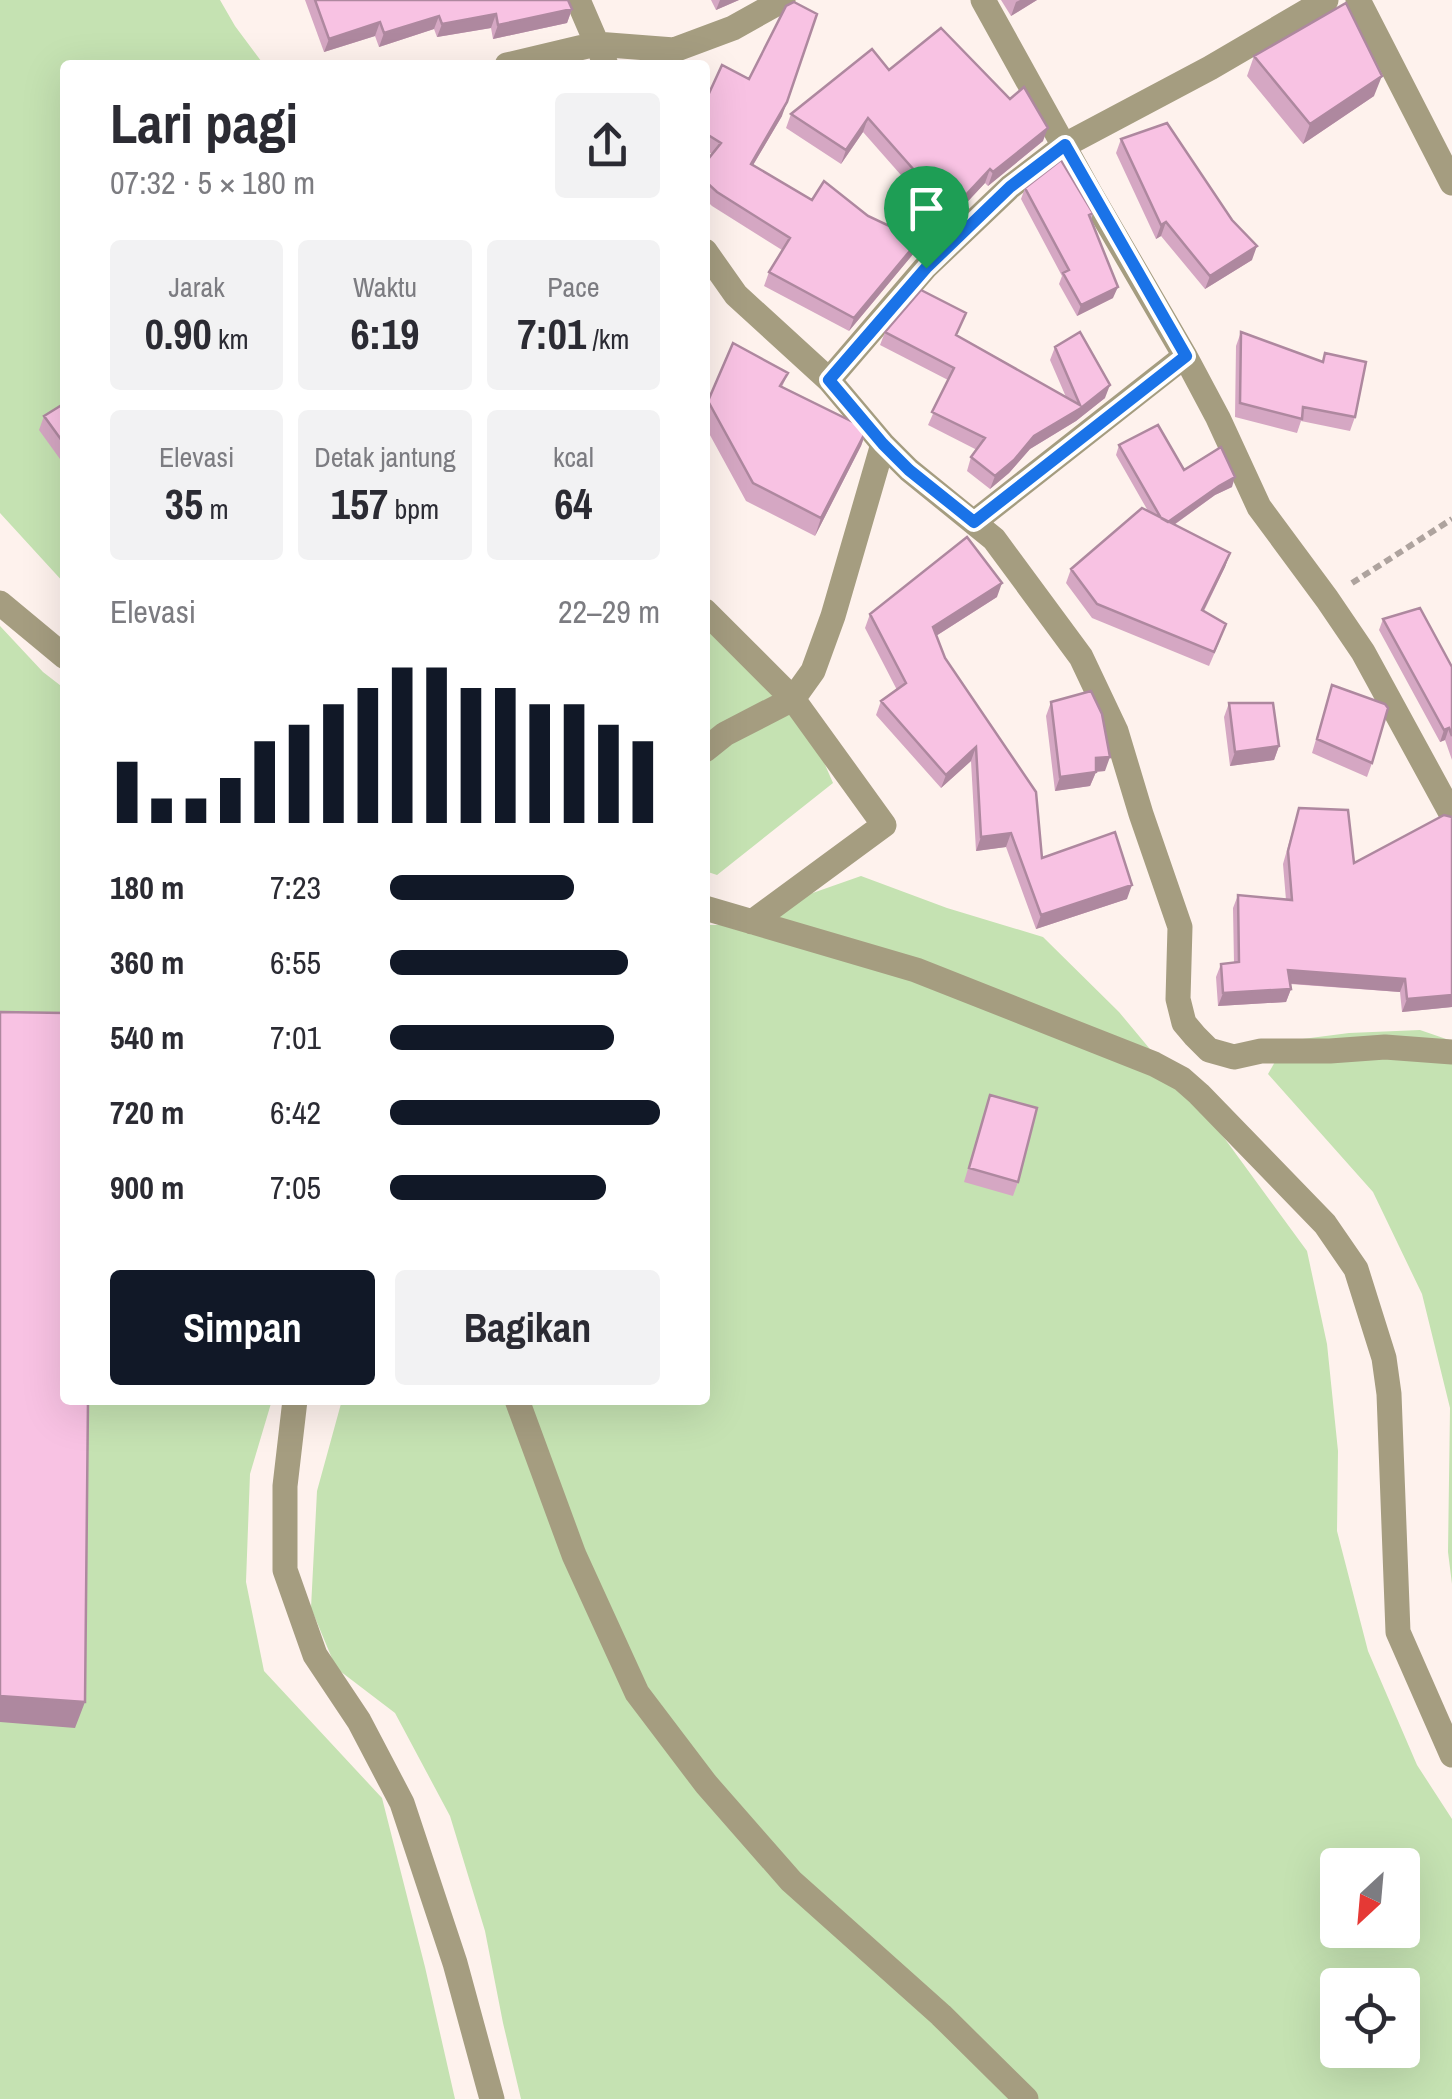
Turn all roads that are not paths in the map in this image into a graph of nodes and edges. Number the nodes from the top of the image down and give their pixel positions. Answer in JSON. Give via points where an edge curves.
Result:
{"nodes":[{"id":1,"x":578,"y":0,"type":"edge"},
{"id":2,"x":784,"y":0,"type":"edge"},
{"id":3,"x":983,"y":0,"type":"edge"},
{"id":4,"x":1326,"y":0,"type":"edge"},
{"id":5,"x":1358,"y":0,"type":"edge"},
{"id":6,"x":601,"y":55,"type":"edge"},
{"id":7,"x":554,"y":60,"type":"edge"},
{"id":8,"x":1065,"y":145,"type":"junction"},
{"id":9,"x":1452,"y":184,"type":"edge"},
{"id":10,"x":710,"y":258,"type":"edge"},
{"id":11,"x":1186,"y":356,"type":"junction"},
{"id":12,"x":829,"y":380,"type":"junction"},
{"id":13,"x":883,"y":444,"type":"junction"},
{"id":14,"x":974,"y":522,"type":"junction"},
{"id":15,"x":0,"y":603,"type":"edge"},
{"id":16,"x":710,"y":615,"type":"edge"},
{"id":17,"x":60,"y":652,"type":"edge"},
{"id":18,"x":793,"y":699,"type":"junction"},
{"id":19,"x":710,"y":746,"type":"edge"},
{"id":20,"x":1452,"y":815,"type":"edge"},
{"id":21,"x":710,"y":909,"type":"edge"},
{"id":22,"x":752,"y":922,"type":"junction"},
{"id":23,"x":1452,"y":1052,"type":"edge"},
{"id":24,"x":295,"y":1405,"type":"edge"},
{"id":25,"x":518,"y":1405,"type":"edge"},
{"id":26,"x":1452,"y":1755,"type":"edge"},
{"id":27,"x":492,"y":2099,"type":"edge"},
{"id":28,"x":1026,"y":2099,"type":"edge"}],
"edges":[{"from":1,"to":6,"type":"street"},
{"from":2,"to":6,"type":"street","via":[[674,50]]},
{"from":3,"to":8,"type":"street"},
{"from":4,"to":8,"type":"street"},
{"from":5,"to":9,"type":"street"},
{"from":6,"to":7,"type":"street"},
{"from":8,"to":11,"type":"street"},
{"from":8,"to":12,"type":"street","via":[[926,268]]},
{"from":10,"to":12,"type":"street","via":[[736,295]]},
{"from":11,"to":14,"type":"street"},
{"from":11,"to":20,"type":"street","via":[[1259,507],[1362,652]]},
{"from":12,"to":13,"type":"street"},
{"from":13,"to":14,"type":"street"},
{"from":13,"to":18,"type":"street","via":[[833,616],[813,671]]},
{"from":14,"to":23,"type":"street","via":[[1081,657],[1116,731],[1180,927],[1178,1000],[1194,1036],[1209,1050],[1234,1057],[1385,1047]]},
{"from":15,"to":17,"type":"street"},
{"from":16,"to":18,"type":"street"},
{"from":18,"to":19,"type":"street"},
{"from":18,"to":22,"type":"street","via":[[884,825]]},
{"from":21,"to":22,"type":"street"},
{"from":22,"to":26,"type":"street","via":[[916,970],[1154,1064],[1198,1094],[1324,1224],[1356,1269],[1384,1358],[1398,1632]]},
{"from":24,"to":27,"type":"street","via":[[285,1486],[285,1570],[316,1654],[402,1804],[456,1962]]},
{"from":25,"to":28,"type":"street","via":[[574,1555],[637,1693],[791,1882]]}]}
